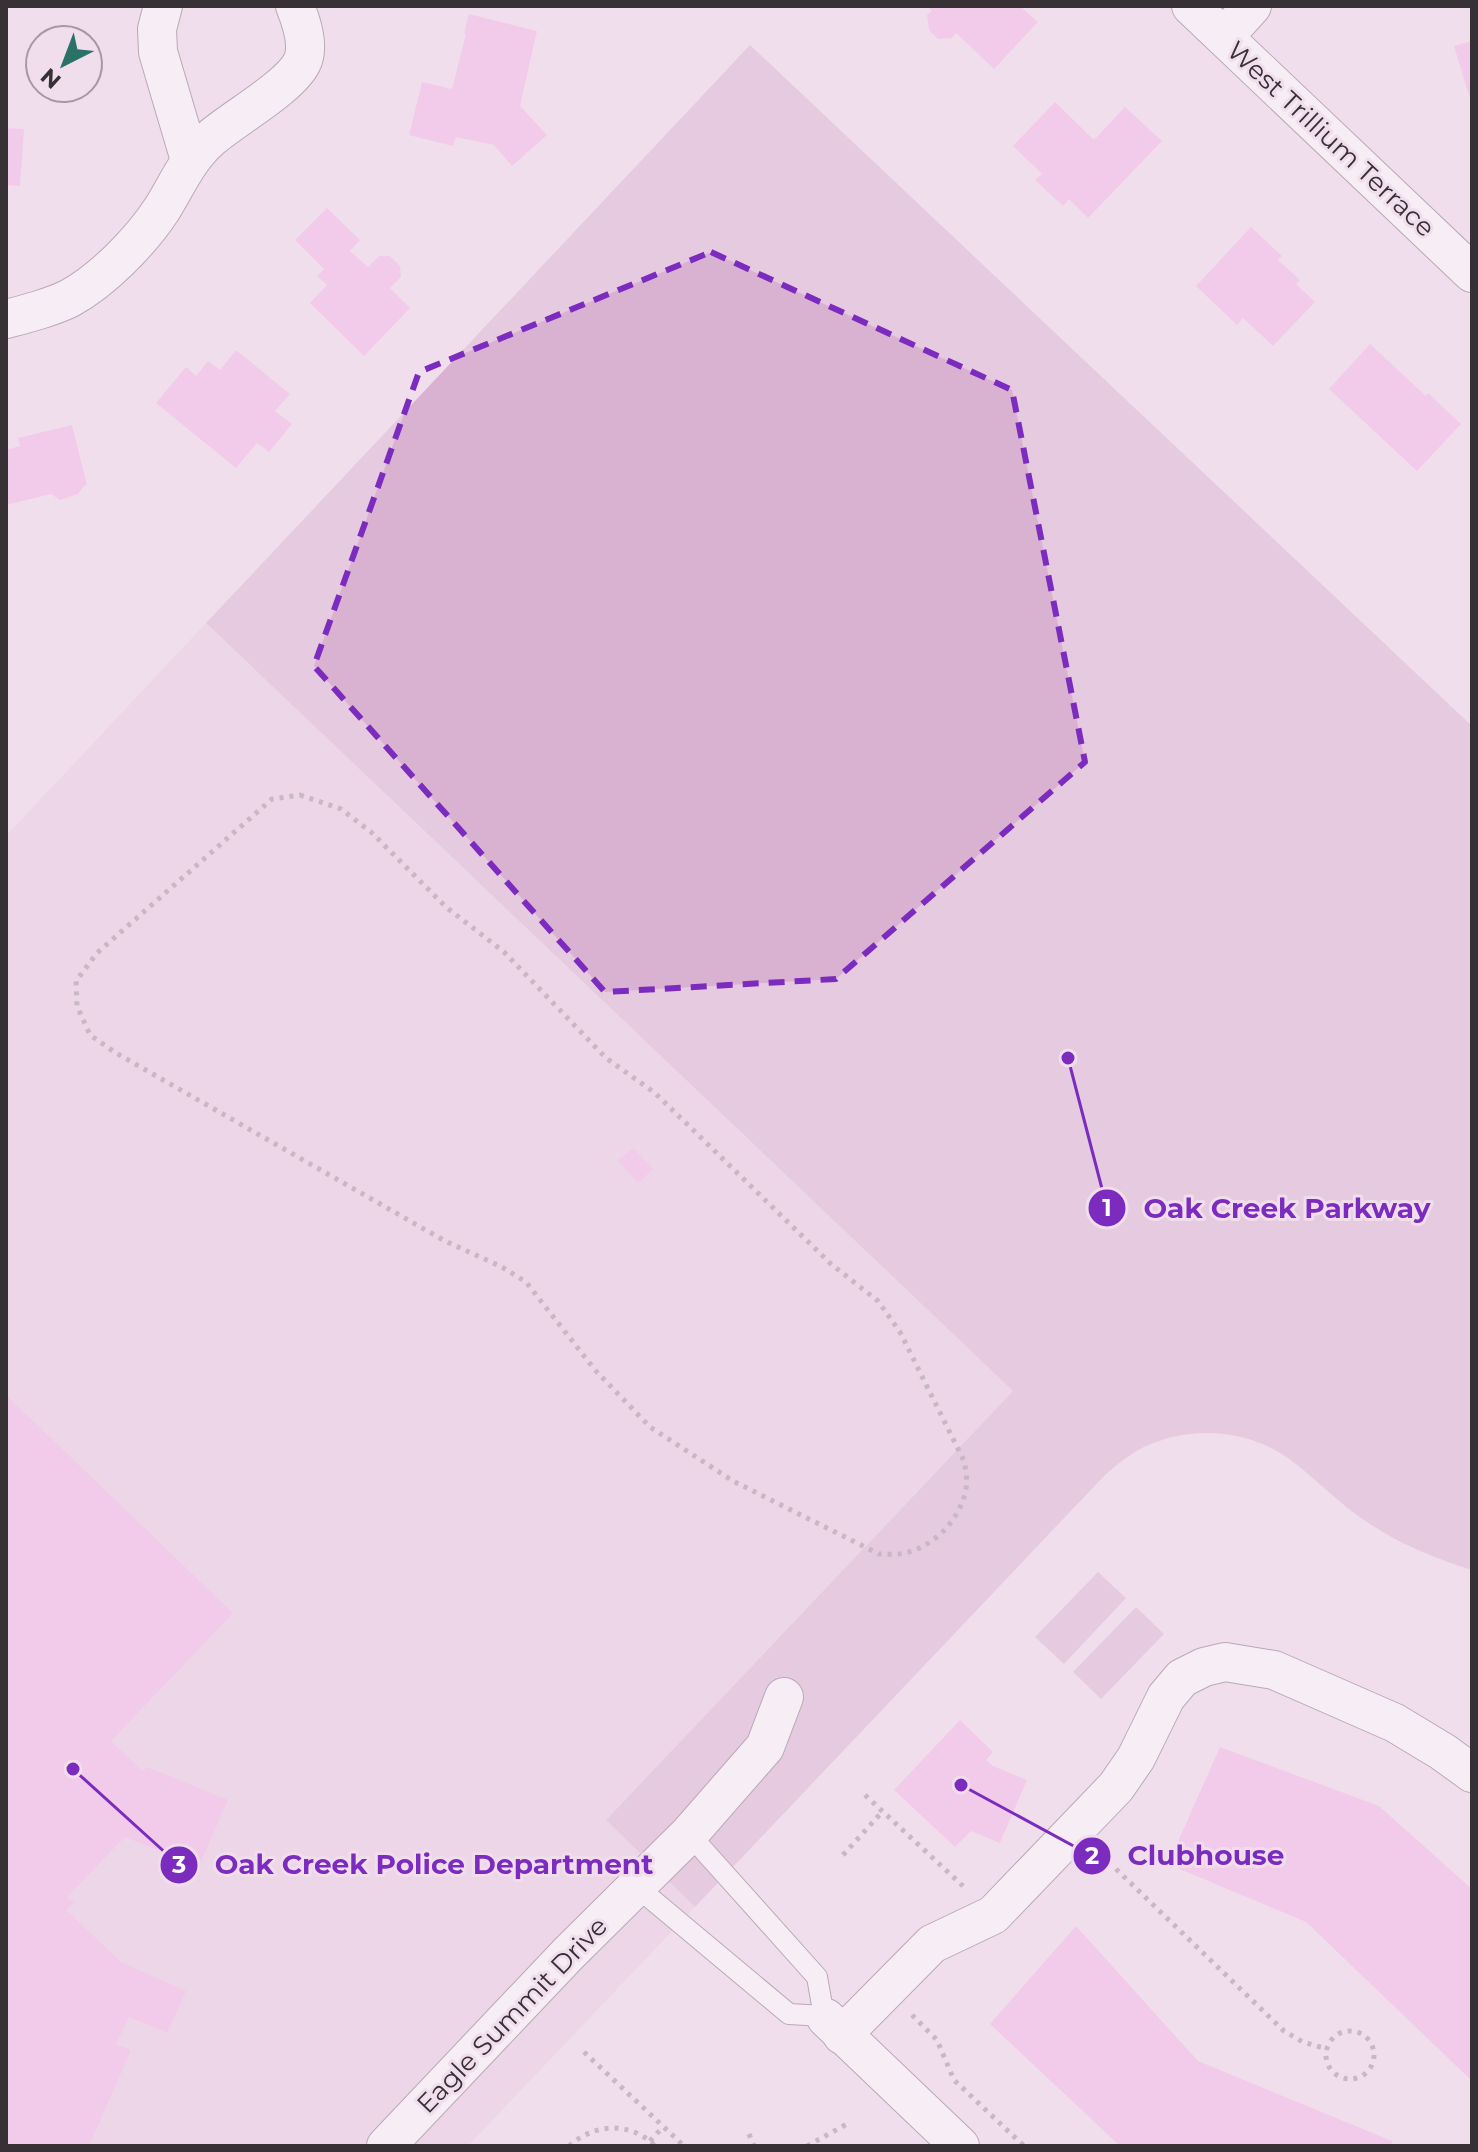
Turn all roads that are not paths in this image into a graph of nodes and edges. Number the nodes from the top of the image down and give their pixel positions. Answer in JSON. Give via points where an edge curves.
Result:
{"nodes":[{"id":1,"x":163,"y":6,"type":"edge"},
{"id":2,"x":295,"y":6,"type":"edge"},
{"id":3,"x":1191,"y":6,"type":"edge"},
{"id":4,"x":1252,"y":6,"type":"edge"},
{"id":5,"x":1224,"y":37,"type":"junction"},
{"id":6,"x":190,"y":160,"type":"junction"},
{"id":7,"x":1472,"y":273,"type":"edge"},
{"id":8,"x":6,"y":319,"type":"edge"},
{"id":9,"x":784,"y":1697,"type":"dead end"},
{"id":10,"x":1472,"y":1773,"type":"edge"},
{"id":11,"x":689,"y":1834,"type":"junction"},
{"id":12,"x":637,"y":1887,"type":"junction"},
{"id":13,"x":833,"y":2026,"type":"junction"},
{"id":14,"x":386,"y":2146,"type":"edge"},
{"id":15,"x":960,"y":2146,"type":"edge"}],
"edges":[{"from":1,"to":6,"type":"street","via":[[158,52]]},
{"from":2,"to":6,"type":"street","via":[[303,60],[291,77],[209,139]]},
{"from":3,"to":5,"type":"street","name":"West Trillium Terrace"},
{"from":4,"to":5,"type":"street"},
{"from":5,"to":7,"type":"street","name":"West Trillium Terrace"},
{"from":6,"to":8,"type":"street","via":[[160,212],[94,281],[69,299]]},
{"from":9,"to":11,"type":"street","name":"Eagle Summit Drive","via":[[765,1747]]},
{"from":10,"to":13,"type":"street","via":[[1395,1723],[1274,1670],[1225,1662],[1204,1667],[1182,1678],[1166,1697],[1116,1787],[993,1915],[932,1944]]},
{"from":11,"to":12,"type":"street","name":"Eagle Summit Drive"},
{"from":11,"to":13,"type":"lane","via":[[817,1977]]},
{"from":12,"to":13,"type":"lane","via":[[789,2014]]},
{"from":12,"to":14,"type":"street","name":"Eagle Summit Drive"},
{"from":13,"to":15,"type":"street"}]}
